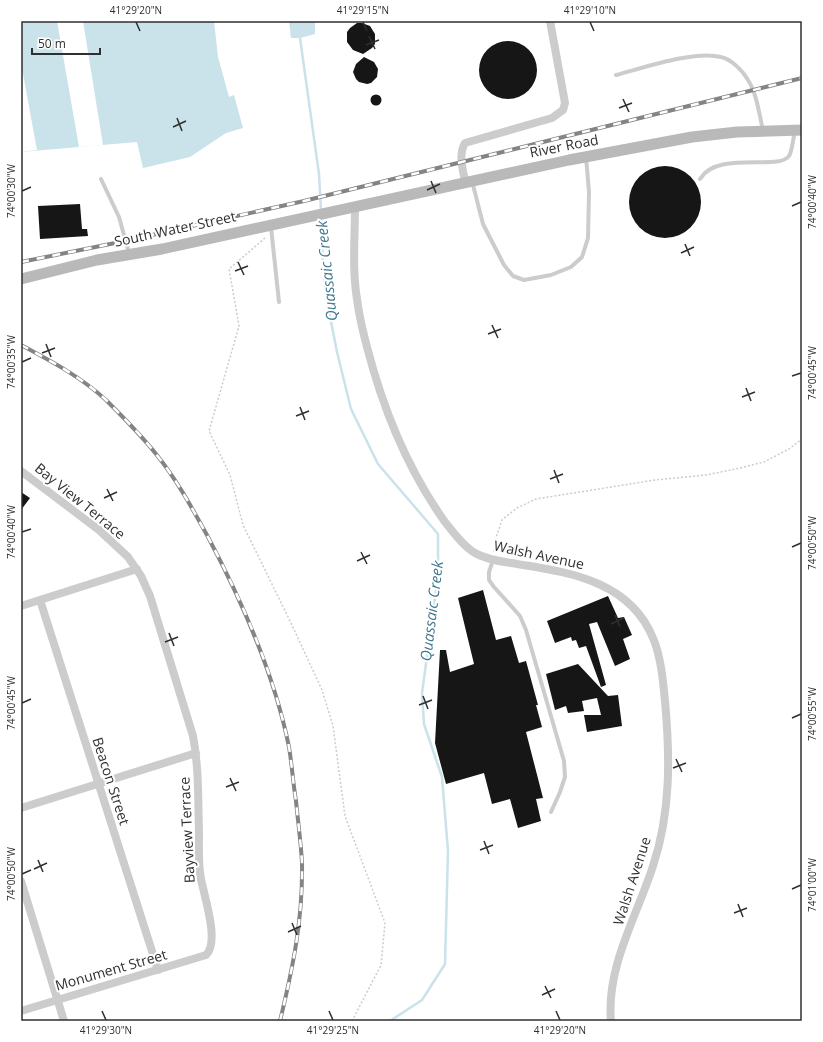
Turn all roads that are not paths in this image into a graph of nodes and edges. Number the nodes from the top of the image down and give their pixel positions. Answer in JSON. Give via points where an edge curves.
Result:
{"nodes":[{"id":1,"x":550,"y":21,"type":"edge"},
{"id":2,"x":616,"y":75,"type":"dead end"},
{"id":3,"x":799,"y":130,"type":"edge"},
{"id":4,"x":763,"y":132,"type":"junction"},
{"id":5,"x":586,"y":156,"type":"junction"},
{"id":6,"x":100,"y":179,"type":"dead end"},
{"id":7,"x":700,"y":179,"type":"dead end"},
{"id":8,"x":469,"y":181,"type":"junction"},
{"id":9,"x":355,"y":206,"type":"junction"},
{"id":10,"x":335,"y":211,"type":"joint"},
{"id":11,"x":271,"y":224,"type":"junction"},
{"id":12,"x":129,"y":255,"type":"junction"},
{"id":13,"x":21,"y":279,"type":"edge"},
{"id":14,"x":278,"y":302,"type":"dead end"},
{"id":15,"x":21,"y":471,"type":"edge"},
{"id":16,"x":493,"y":560,"type":"junction"},
{"id":17,"x":137,"y":569,"type":"junction"},
{"id":18,"x":40,"y":600,"type":"junction"},
{"id":19,"x":21,"y":606,"type":"edge"},
{"id":20,"x":196,"y":753,"type":"junction"},
{"id":21,"x":98,"y":784,"type":"junction"},
{"id":22,"x":21,"y":808,"type":"edge"},
{"id":23,"x":551,"y":812,"type":"dead end"},
{"id":24,"x":21,"y":881,"type":"edge"},
{"id":25,"x":208,"y":953,"type":"joint"},
{"id":26,"x":158,"y":970,"type":"junction"},
{"id":27,"x":58,"y":999,"type":"junction"},
{"id":28,"x":21,"y":1011,"type":"edge"},
{"id":29,"x":64,"y":1021,"type":"edge"},
{"id":30,"x":611,"y":1021,"type":"edge"}],
"edges":[{"from":1,"to":8,"type":"street","via":[[565,103],[563,110],[552,118],[465,143],[461,156]]},
{"from":2,"to":4,"type":"lane","via":[[685,57],[721,57],[729,61],[748,80],[753,90]]},
{"from":3,"to":4,"type":"street","name":"River Road"},
{"from":3,"to":7,"type":"lane","via":[[789,156],[783,161],[723,164],[703,174]]},
{"from":4,"to":5,"type":"street","name":"River Road","via":[[737,132],[692,138]]},
{"from":5,"to":8,"type":"street","name":"River Road"},
{"from":5,"to":8,"type":"lane","via":[[589,192],[588,238],[582,257],[571,267],[551,275],[524,280],[513,276],[504,265],[483,224]]},
{"from":6,"to":12,"type":"lane","via":[[119,217]]},
{"from":8,"to":9,"type":"street","name":"River Road"},
{"from":9,"to":10,"type":"street","name":"River Road"},
{"from":9,"to":16,"type":"street","name":"Walsh Avenue","via":[[354,277],[357,301],[385,405],[418,477],[435,507],[463,544],[480,556]]},
{"from":10,"to":11,"type":"street","name":"South Water Street"},
{"from":11,"to":12,"type":"street","name":"South Water Street"},
{"from":11,"to":14,"type":"lane"},
{"from":12,"to":13,"type":"street","name":"South Water Street","via":[[97,260]]},
{"from":15,"to":17,"type":"street","name":"Bay View Terrace","via":[[99,530]]},
{"from":16,"to":23,"type":"lane","via":[[489,572],[490,580],[520,616],[526,630],[564,761],[565,777]]},
{"from":16,"to":30,"type":"street","name":"Walsh Avenue","via":[[586,578],[620,595],[640,614],[654,640],[658,655],[668,734],[667,802],[654,865],[612,980]]},
{"from":17,"to":18,"type":"street"},
{"from":17,"to":20,"type":"street","name":"Bay View Terrace","via":[[150,596]]},
{"from":18,"to":19,"type":"street"},
{"from":18,"to":21,"type":"street","name":"Beacon Street"},
{"from":20,"to":21,"type":"street"},
{"from":20,"to":25,"type":"street","name":"Bayview Terrace","via":[[199,861],[212,933]]},
{"from":21,"to":22,"type":"street"},
{"from":21,"to":26,"type":"street","name":"Beacon Street"},
{"from":24,"to":27,"type":"street"},
{"from":25,"to":26,"type":"street","name":"Monument Street"},
{"from":26,"to":27,"type":"street","name":"Monument Street"},
{"from":27,"to":28,"type":"street","name":"Monument Street"},
{"from":27,"to":29,"type":"street"}]}
